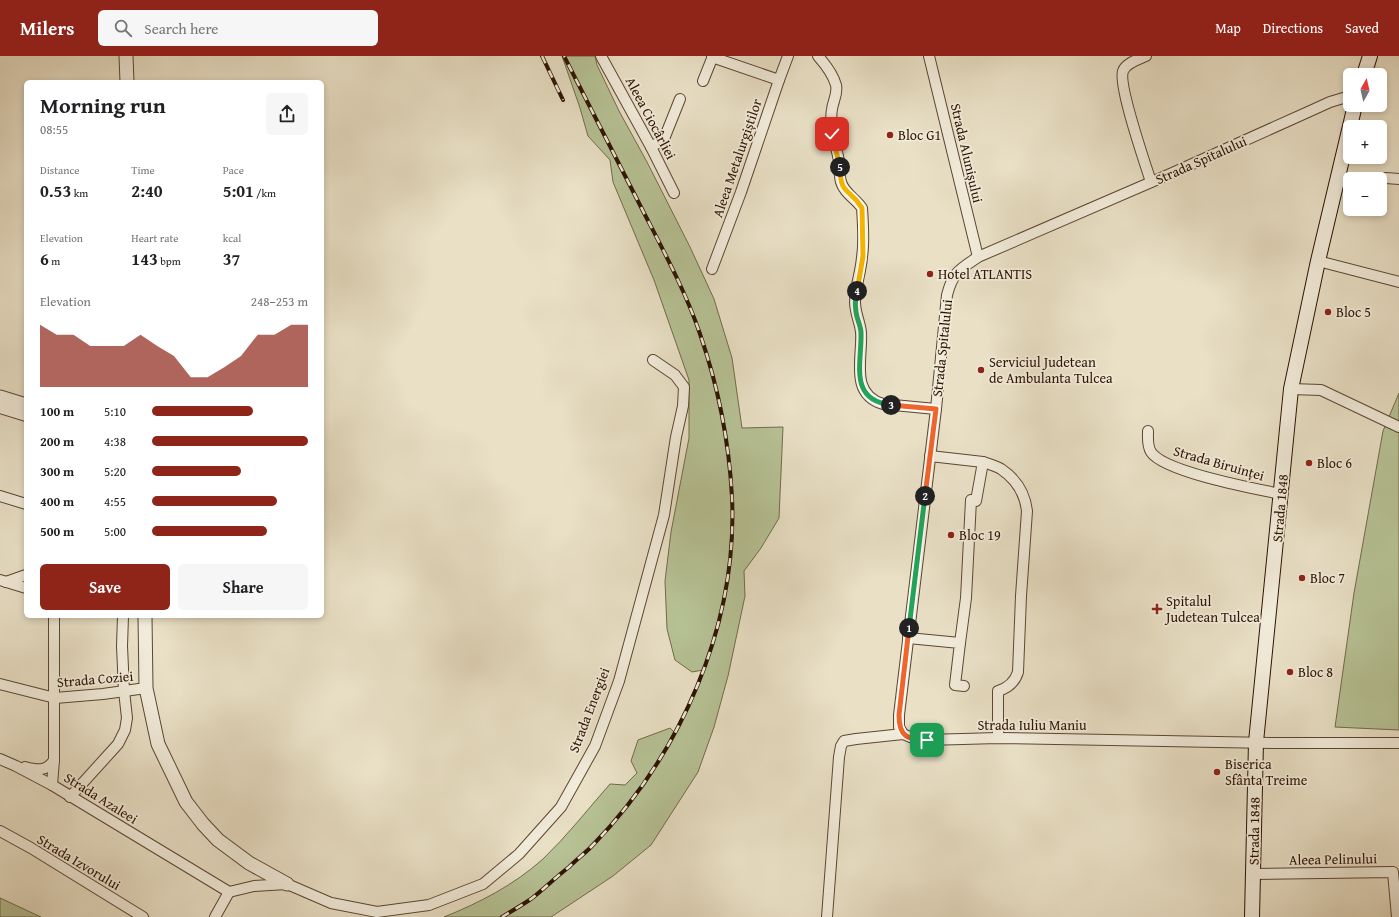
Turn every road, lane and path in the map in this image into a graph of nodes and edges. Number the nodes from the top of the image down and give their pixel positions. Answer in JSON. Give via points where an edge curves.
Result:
{"nodes":[{"id":1,"x":126,"y":56,"type":"edge"},
{"id":2,"x":602,"y":56,"type":"edge"},
{"id":3,"x":788,"y":56,"type":"edge"},
{"id":4,"x":818,"y":56,"type":"edge"},
{"id":5,"x":929,"y":56,"type":"edge"},
{"id":6,"x":1146,"y":56,"type":"edge"},
{"id":7,"x":1370,"y":56,"type":"edge"},
{"id":8,"x":713,"y":57,"type":"edge"},
{"id":9,"x":1366,"y":68,"type":"edge"},
{"id":10,"x":127,"y":80,"type":"edge"},
{"id":11,"x":779,"y":80,"type":"junction"},
{"id":12,"x":704,"y":81,"type":"dead end"},
{"id":13,"x":1343,"y":98,"type":"edge"},
{"id":14,"x":680,"y":99,"type":"dead end"},
{"id":15,"x":1353,"y":112,"type":"edge"},
{"id":16,"x":651,"y":147,"type":"junction"},
{"id":17,"x":1387,"y":178,"type":"edge"},
{"id":18,"x":1399,"y":178,"type":"edge"},
{"id":19,"x":1151,"y":182,"type":"junction"},
{"id":20,"x":674,"y":193,"type":"dead end"},
{"id":21,"x":978,"y":257,"type":"junction"},
{"id":22,"x":1318,"y":261,"type":"junction"},
{"id":23,"x":712,"y":269,"type":"dead end"},
{"id":24,"x":1399,"y":282,"type":"edge"},
{"id":25,"x":653,"y":360,"type":"dead end"},
{"id":26,"x":1291,"y":389,"type":"junction"},
{"id":27,"x":0,"y":397,"type":"edge"},
{"id":28,"x":24,"y":404,"type":"edge"},
{"id":29,"x":0,"y":408,"type":"edge"},
{"id":30,"x":936,"y":409,"type":"junction"},
{"id":31,"x":24,"y":415,"type":"edge"},
{"id":32,"x":1399,"y":427,"type":"edge"},
{"id":33,"x":1148,"y":431,"type":"dead end"},
{"id":34,"x":930,"y":456,"type":"junction"},
{"id":35,"x":983,"y":462,"type":"junction"},
{"id":36,"x":1281,"y":494,"type":"junction"},
{"id":37,"x":0,"y":496,"type":"edge"},
{"id":38,"x":24,"y":503,"type":"edge"},
{"id":39,"x":24,"y":576,"type":"edge"},
{"id":40,"x":3,"y":581,"type":"edge"},
{"id":41,"x":24,"y":587,"type":"edge"},
{"id":42,"x":54,"y":618,"type":"edge"},
{"id":43,"x":123,"y":618,"type":"edge"},
{"id":44,"x":145,"y":618,"type":"edge"},
{"id":45,"x":908,"y":638,"type":"junction"},
{"id":46,"x":960,"y":643,"type":"junction"},
{"id":47,"x":0,"y":684,"type":"edge"},
{"id":48,"x":964,"y":686,"type":"dead end"},
{"id":49,"x":146,"y":688,"type":"junction"},
{"id":50,"x":124,"y":691,"type":"junction"},
{"id":51,"x":55,"y":698,"type":"junction"},
{"id":52,"x":904,"y":734,"type":"junction"},
{"id":53,"x":998,"y":738,"type":"junction"},
{"id":54,"x":1256,"y":742,"type":"junction"},
{"id":55,"x":1399,"y":743,"type":"edge"},
{"id":56,"x":0,"y":759,"type":"edge"},
{"id":57,"x":54,"y":760,"type":"junction"},
{"id":58,"x":16,"y":766,"type":"junction"},
{"id":59,"x":52,"y":785,"type":"junction"},
{"id":60,"x":70,"y":797,"type":"junction"},
{"id":61,"x":0,"y":831,"type":"edge"},
{"id":62,"x":1253,"y":874,"type":"junction"},
{"id":63,"x":287,"y":884,"type":"junction"},
{"id":64,"x":229,"y":892,"type":"junction"},
{"id":65,"x":143,"y":917,"type":"edge"},
{"id":66,"x":215,"y":917,"type":"edge"},
{"id":67,"x":826,"y":917,"type":"edge"},
{"id":68,"x":1252,"y":917,"type":"edge"},
{"id":69,"x":1398,"y":917,"type":"edge"}],
"edges":[{"from":1,"to":10,"type":"street"},
{"from":2,"to":16,"type":"street","name":"Aleea Ciocârliei"},
{"from":3,"to":11,"type":"street","name":"Aleea Metalurgiștilor"},
{"from":4,"to":30,"type":"street","via":[[826,65],[836,86],[832,109],[832,134],[841,183],[862,208],[863,256],[855,301],[861,333],[859,364],[863,386],[869,397],[882,404]]},
{"from":5,"to":21,"type":"street","name":"Strada Alunișului"},
{"from":6,"to":19,"type":"street","via":[[1126,67],[1122,74],[1130,113]]},
{"from":7,"to":9,"type":"main road"},
{"from":8,"to":11,"type":"street"},
{"from":8,"to":12,"type":"street"},
{"from":11,"to":23,"type":"street","name":"Aleea Metalurgiștilor"},
{"from":13,"to":19,"type":"street","name":"Strada Spitalului"},
{"from":14,"to":16,"type":"street","via":[[664,139]]},
{"from":15,"to":22,"type":"main road","name":"Strada 1848"},
{"from":16,"to":20,"type":"street","name":"Aleea Ciocârliei"},
{"from":17,"to":18,"type":"street"},
{"from":19,"to":21,"type":"street","name":"Strada Spitalului"},
{"from":21,"to":30,"type":"street","name":"Strada Spitalului","via":[[955,274],[947,295]]},
{"from":22,"to":24,"type":"street"},
{"from":22,"to":26,"type":"main road","name":"Strada 1848"},
{"from":25,"to":63,"type":"street","name":"Strada Energiei","via":[[676,375],[684,387],[664,515],[619,681],[595,746],[561,807],[519,854],[483,884],[429,905],[377,912],[332,903]]},
{"from":26,"to":32,"type":"street","via":[[1321,390]]},
{"from":26,"to":36,"type":"main road","name":"Strada 1848"},
{"from":27,"to":28,"type":"street"},
{"from":29,"to":31,"type":"street"},
{"from":30,"to":34,"type":"street","name":"Strada Spitalului"},
{"from":33,"to":36,"type":"street","name":"Strada Biruinței","via":[[1151,452],[1162,461],[1209,478]]},
{"from":34,"to":35,"type":"street"},
{"from":34,"to":45,"type":"street","name":"Strada Spitalului"},
{"from":35,"to":46,"type":"street","via":[[976,501],[970,500],[966,598]]},
{"from":35,"to":53,"type":"street","via":[[1001,469],[1012,479],[1026,500],[1027,511],[1018,672],[1011,685],[998,691]]},
{"from":36,"to":54,"type":"main road","name":"Strada 1848"},
{"from":37,"to":38,"type":"street"},
{"from":39,"to":40,"type":"street"},
{"from":40,"to":41,"type":"street"},
{"from":42,"to":51,"type":"street","name":"Strada Azaleei"},
{"from":43,"to":50,"type":"street"},
{"from":44,"to":49,"type":"street","name":"Strada Energiei"},
{"from":45,"to":46,"type":"street"},
{"from":45,"to":52,"type":"street","name":"Strada Spitalului","via":[[899,715],[899,727]]},
{"from":46,"to":48,"type":"street","via":[[955,685]]},
{"from":47,"to":51,"type":"street","name":"Strada Coziei"},
{"from":49,"to":50,"type":"street","name":"Strada Coziei"},
{"from":49,"to":63,"type":"street","name":"Strada Energiei","via":[[158,744],[186,802],[218,840],[249,863]]},
{"from":50,"to":51,"type":"street","name":"Strada Coziei"},
{"from":50,"to":60,"type":"street","via":[[128,718],[123,737]]},
{"from":51,"to":57,"type":"street","name":"Strada Azaleei"},
{"from":52,"to":53,"type":"street","name":"Strada Iuliu Maniu","via":[[915,739],[927,740]]},
{"from":52,"to":67,"type":"street","name":"Strada Iuliu Maniu","via":[[844,741],[841,746]]},
{"from":53,"to":54,"type":"street","name":"Strada Iuliu Maniu"},
{"from":54,"to":55,"type":"street","name":"Strada Iuliu Maniu"},
{"from":54,"to":62,"type":"main road","name":"Strada 1848"},
{"from":56,"to":58,"type":"street"},
{"from":57,"to":58,"type":"street","via":[[45,769]]},
{"from":57,"to":59,"type":"street","name":"Strada Azaleei"},
{"from":58,"to":59,"type":"street"},
{"from":59,"to":60,"type":"street","name":"Strada Azaleei"},
{"from":60,"to":64,"type":"street","name":"Strada Azaleei"},
{"from":61,"to":65,"type":"street","name":"Strada Izvorului"},
{"from":62,"to":68,"type":"main road","name":"Strada 1848"},
{"from":62,"to":69,"type":"street","name":"Aleea Pelinului","via":[[1393,872]]},
{"from":63,"to":64,"type":"street","via":[[254,886]]},
{"from":64,"to":66,"type":"street"}]}
